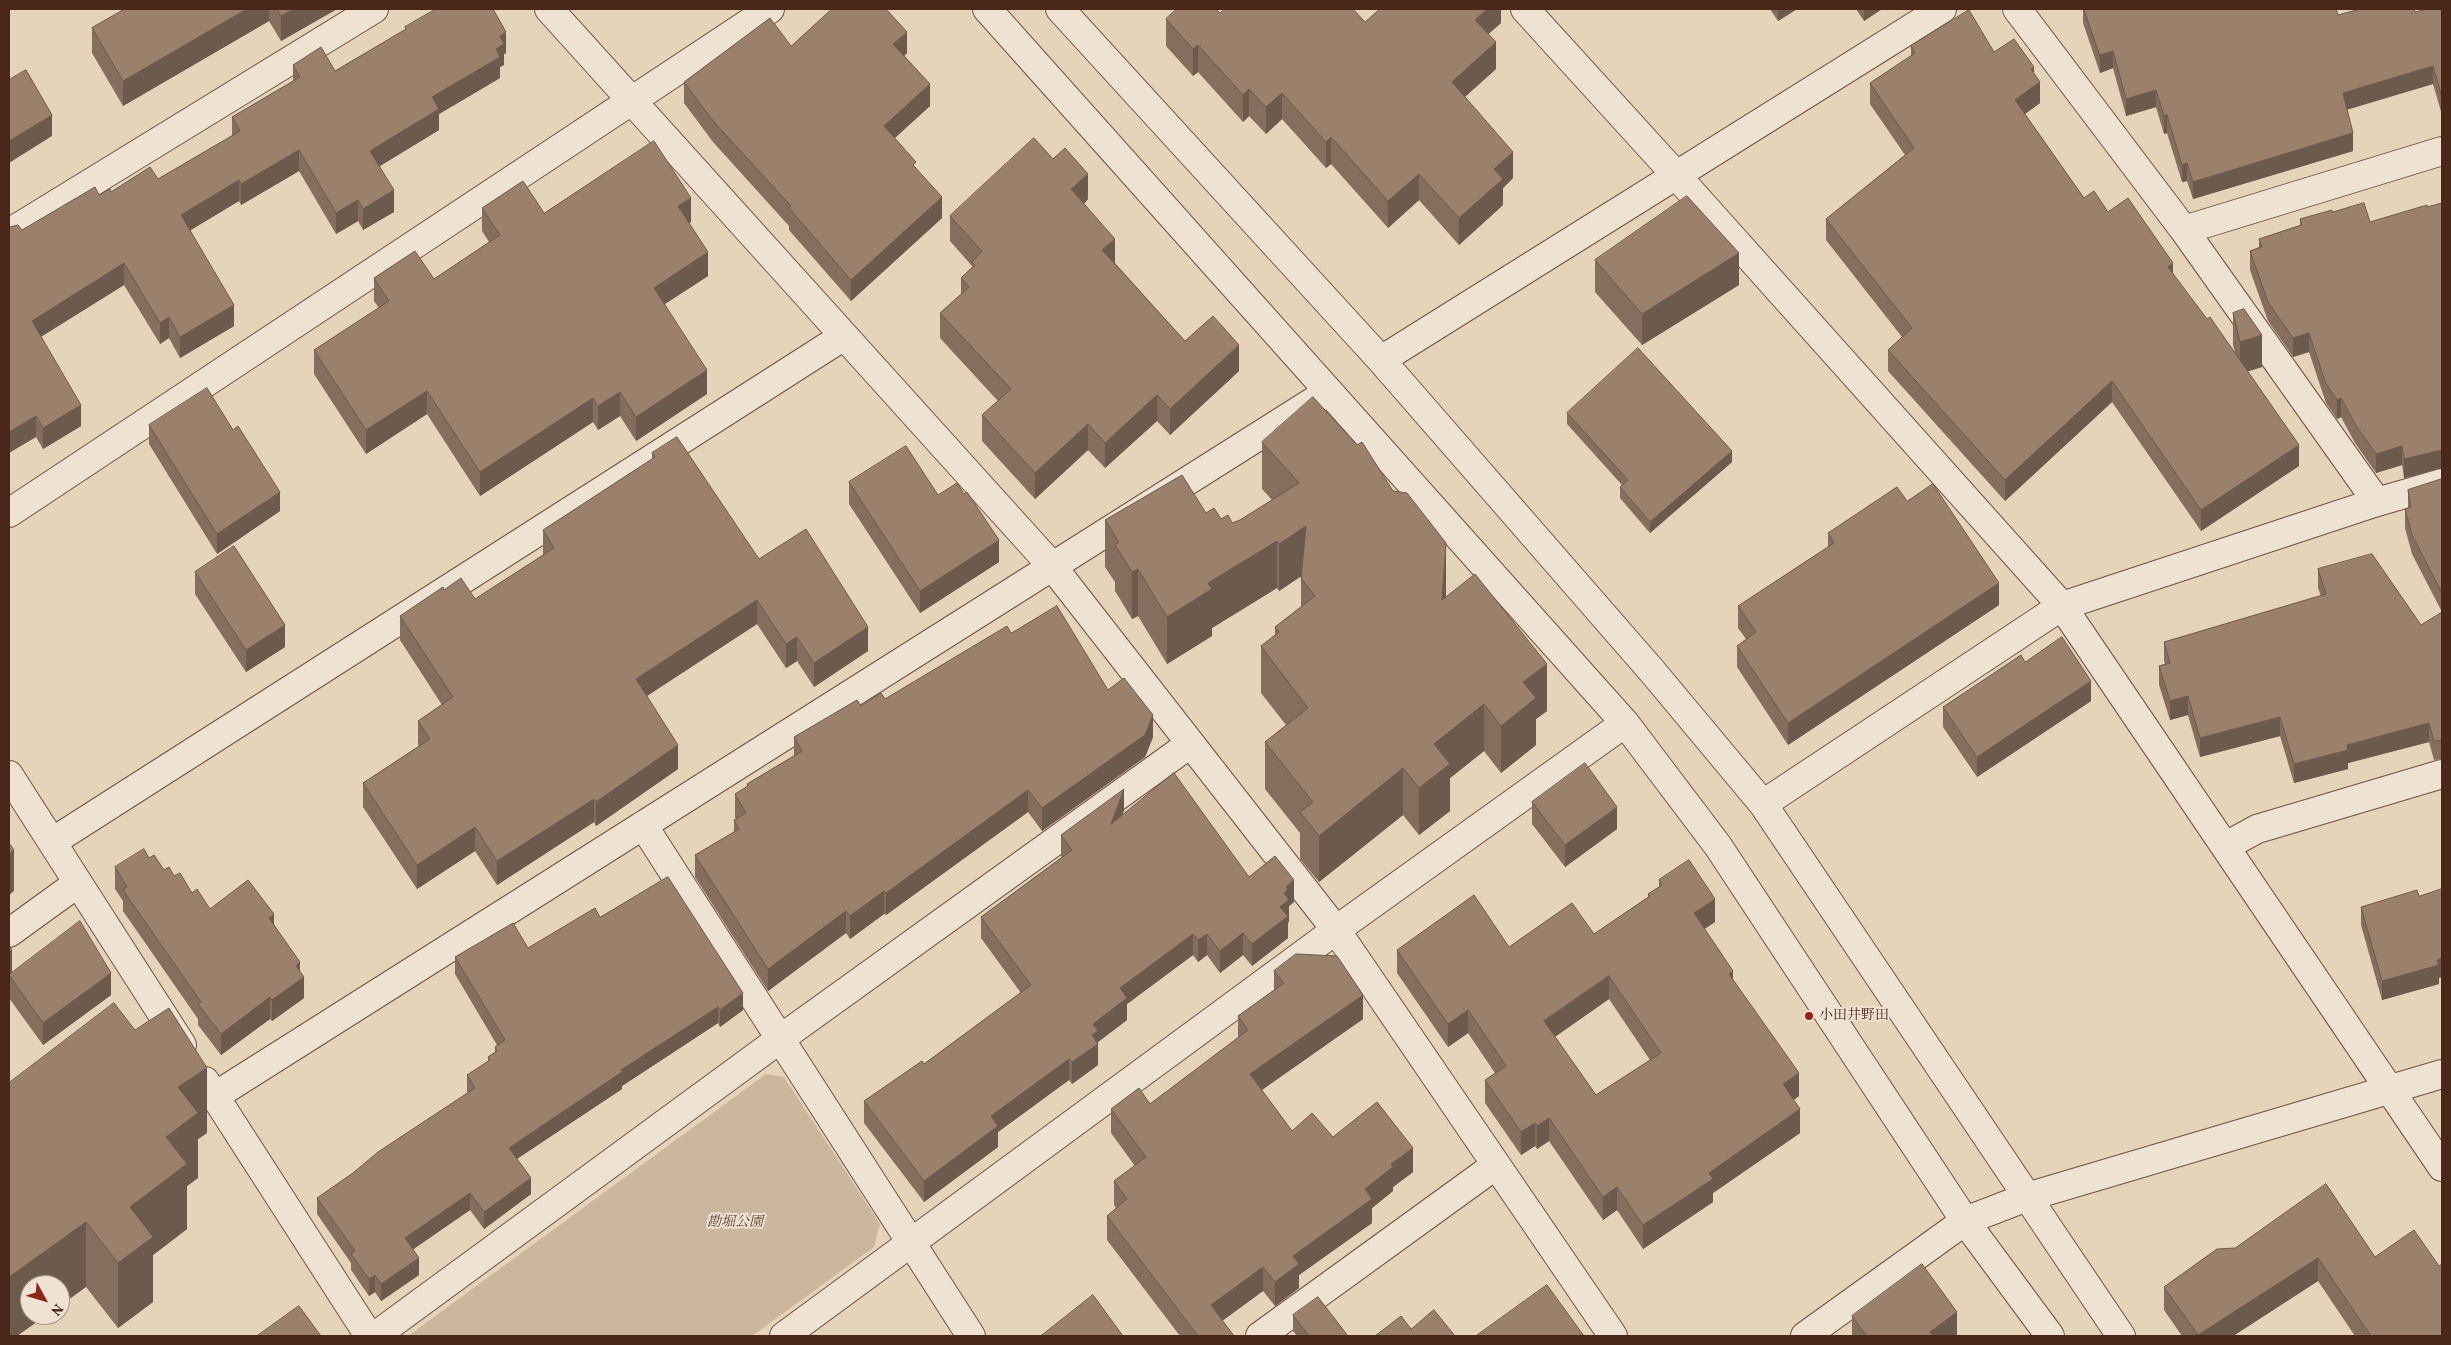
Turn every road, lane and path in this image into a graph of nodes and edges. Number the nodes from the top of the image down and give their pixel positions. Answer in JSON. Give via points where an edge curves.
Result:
{"nodes":[{"id":1,"x":374,"y":9,"type":"edge"},
{"id":2,"x":549,"y":9,"type":"edge"},
{"id":3,"x":770,"y":9,"type":"edge"},
{"id":4,"x":987,"y":9,"type":"edge"},
{"id":5,"x":1060,"y":9,"type":"edge"},
{"id":6,"x":1525,"y":9,"type":"edge"},
{"id":7,"x":1942,"y":9,"type":"edge"},
{"id":8,"x":2017,"y":9,"type":"edge"},
{"id":9,"x":631,"y":100,"type":"junction"},
{"id":10,"x":2442,"y":151,"type":"edge"},
{"id":11,"x":1676,"y":175,"type":"junction"},
{"id":12,"x":2184,"y":230,"type":"junction"},
{"id":13,"x":9,"y":234,"type":"edge"},
{"id":14,"x":844,"y":336,"type":"junction"},
{"id":15,"x":1381,"y":360,"type":"junction"},
{"id":16,"x":1328,"y":392,"type":"junction"},
{"id":17,"x":2442,"y":483,"type":"edge"},
{"id":18,"x":2378,"y":502,"type":"junction"},
{"id":19,"x":9,"y":513,"type":"edge"},
{"id":20,"x":1052,"y":566,"type":"junction"},
{"id":21,"x":2062,"y":606,"type":"junction"},
{"id":22,"x":1625,"y":723,"type":"junction"},
{"id":23,"x":1190,"y":744,"type":"junction"},
{"id":24,"x":2442,"y":774,"type":"edge"},
{"id":25,"x":9,"y":775,"type":"edge"},
{"id":26,"x":1763,"y":804,"type":"junction"},
{"id":27,"x":643,"y":825,"type":"junction"},
{"id":28,"x":52,"y":842,"type":"junction"},
{"id":29,"x":2226,"y":846,"type":"junction"},
{"id":30,"x":78,"y":883,"type":"junction"},
{"id":31,"x":1336,"y":930,"type":"junction"},
{"id":32,"x":9,"y":933,"type":"edge"},
{"id":33,"x":780,"y":1039,"type":"junction"},
{"id":34,"x":2442,"y":1074,"type":"edge"},
{"id":35,"x":2390,"y":1089,"type":"junction"},
{"id":36,"x":214,"y":1096,"type":"junction"},
{"id":37,"x":1496,"y":1165,"type":"junction"},
{"id":38,"x":2442,"y":1167,"type":"edge"},
{"id":39,"x":2027,"y":1197,"type":"junction"},
{"id":40,"x":1965,"y":1221,"type":"junction"},
{"id":41,"x":911,"y":1244,"type":"junction"},
{"id":42,"x":368,"y":1336,"type":"edge"},
{"id":43,"x":375,"y":1336,"type":"edge"},
{"id":44,"x":784,"y":1336,"type":"edge"},
{"id":45,"x":971,"y":1336,"type":"edge"},
{"id":46,"x":1260,"y":1336,"type":"edge"},
{"id":47,"x":1612,"y":1336,"type":"edge"},
{"id":48,"x":1805,"y":1336,"type":"edge"},
{"id":49,"x":2050,"y":1336,"type":"edge"},
{"id":50,"x":2121,"y":1336,"type":"edge"}],
"edges":[{"from":1,"to":13,"type":"street"},
{"from":2,"to":9,"type":"street"},
{"from":3,"to":9,"type":"street"},
{"from":4,"to":16,"type":"street"},
{"from":5,"to":15,"type":"street"},
{"from":6,"to":11,"type":"street"},
{"from":7,"to":11,"type":"street"},
{"from":8,"to":12,"type":"street"},
{"from":9,"to":14,"type":"street"},
{"from":9,"to":19,"type":"street"},
{"from":10,"to":12,"type":"street"},
{"from":11,"to":15,"type":"street"},
{"from":11,"to":21,"type":"street"},
{"from":12,"to":18,"type":"street"},
{"from":14,"to":20,"type":"street"},
{"from":14,"to":28,"type":"street"},
{"from":15,"to":26,"type":"street","via":[[1652,671]]},
{"from":16,"to":20,"type":"street"},
{"from":16,"to":22,"type":"street"},
{"from":17,"to":18,"type":"street"},
{"from":18,"to":21,"type":"street"},
{"from":20,"to":23,"type":"street"},
{"from":20,"to":27,"type":"street"},
{"from":21,"to":26,"type":"street"},
{"from":21,"to":29,"type":"street"},
{"from":22,"to":31,"type":"street"},
{"from":22,"to":40,"type":"street","via":[[1718,846]]},
{"from":23,"to":31,"type":"street"},
{"from":23,"to":33,"type":"street"},
{"from":24,"to":29,"type":"street","via":[[2257,829]]},
{"from":25,"to":28,"type":"street"},
{"from":26,"to":39,"type":"street"},
{"from":27,"to":33,"type":"street"},
{"from":27,"to":36,"type":"street"},
{"from":28,"to":30,"type":"street"},
{"from":29,"to":35,"type":"street"},
{"from":30,"to":32,"type":"street"},
{"from":30,"to":36,"type":"street"},
{"from":31,"to":37,"type":"street"},
{"from":31,"to":41,"type":"street"},
{"from":33,"to":41,"type":"street"},
{"from":33,"to":43,"type":"street"},
{"from":34,"to":35,"type":"street"},
{"from":35,"to":38,"type":"street"},
{"from":35,"to":39,"type":"street"},
{"from":36,"to":42,"type":"street"},
{"from":37,"to":46,"type":"street"},
{"from":37,"to":47,"type":"street"},
{"from":39,"to":40,"type":"street"},
{"from":39,"to":50,"type":"street"},
{"from":40,"to":48,"type":"street"},
{"from":40,"to":49,"type":"street"},
{"from":41,"to":44,"type":"street"},
{"from":41,"to":45,"type":"street"}]}
